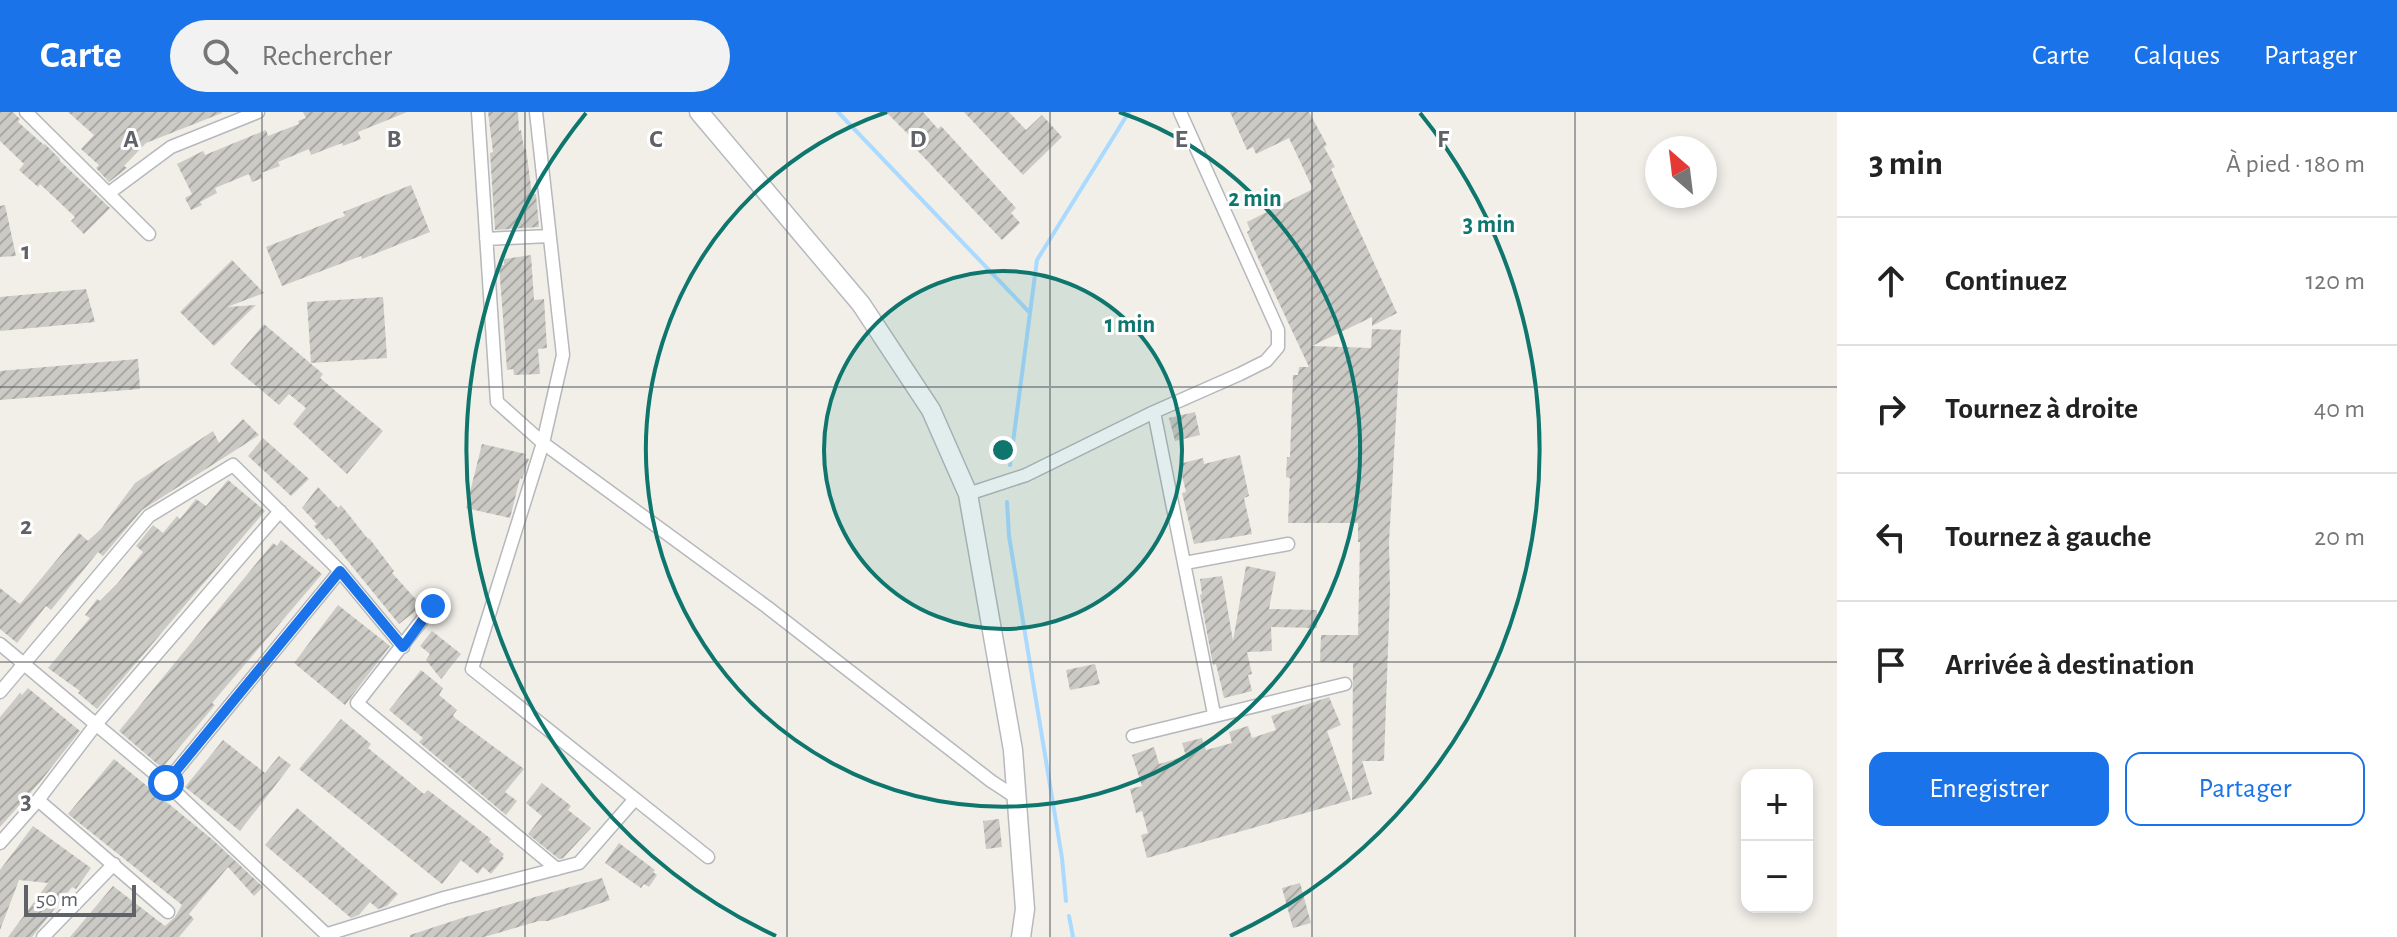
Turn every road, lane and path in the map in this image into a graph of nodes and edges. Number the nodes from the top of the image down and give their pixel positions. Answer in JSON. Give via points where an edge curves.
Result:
{"nodes":[{"id":1,"x":258,"y":112,"type":"edge"},
{"id":2,"x":478,"y":112,"type":"edge"},
{"id":3,"x":536,"y":112,"type":"edge"},
{"id":4,"x":699,"y":112,"type":"edge"},
{"id":5,"x":1180,"y":112,"type":"edge"},
{"id":6,"x":32,"y":114,"type":"edge"},
{"id":7,"x":109,"y":193,"type":"junction"},
{"id":8,"x":149,"y":234,"type":"dead end"},
{"id":9,"x":549,"y":236,"type":"junction"},
{"id":10,"x":486,"y":239,"type":"junction"},
{"id":11,"x":1154,"y":412,"type":"junction"},
{"id":12,"x":543,"y":443,"type":"junction"},
{"id":13,"x":968,"y":494,"type":"junction"},
{"id":14,"x":280,"y":511,"type":"junction"},
{"id":15,"x":1288,"y":544,"type":"dead end"},
{"id":16,"x":1185,"y":563,"type":"junction"},
{"id":17,"x":340,"y":571,"type":"junction"},
{"id":18,"x":433,"y":606,"type":"dead end"},
{"id":19,"x":0,"y":644,"type":"edge"},
{"id":20,"x":403,"y":647,"type":"junction"},
{"id":21,"x":24,"y":664,"type":"junction"},
{"id":22,"x":1345,"y":684,"type":"dead end"},
{"id":23,"x":0,"y":692,"type":"edge"},
{"id":24,"x":1214,"y":714,"type":"junction"},
{"id":25,"x":97,"y":723,"type":"junction"},
{"id":26,"x":1133,"y":736,"type":"dead end"},
{"id":27,"x":166,"y":783,"type":"junction"},
{"id":28,"x":1017,"y":798,"type":"junction"},
{"id":29,"x":635,"y":799,"type":"junction"},
{"id":30,"x":38,"y":800,"type":"junction"},
{"id":31,"x":0,"y":843,"type":"edge"},
{"id":32,"x":708,"y":857,"type":"dead end"},
{"id":33,"x":114,"y":864,"type":"junction"},
{"id":34,"x":557,"y":869,"type":"junction"},
{"id":35,"x":168,"y":912,"type":"dead end"},
{"id":36,"x":329,"y":936,"type":"edge"},
{"id":37,"x":43,"y":937,"type":"edge"},
{"id":38,"x":1021,"y":937,"type":"edge"}],
"edges":[{"from":1,"to":7,"type":"street","via":[[171,147]]},
{"from":2,"to":10,"type":"street"},
{"from":3,"to":9,"type":"street"},
{"from":4,"to":13,"type":"street","via":[[861,304],[931,410]]},
{"from":5,"to":11,"type":"street","via":[[1278,330],[1278,347],[1266,361]]},
{"from":6,"to":7,"type":"street"},
{"from":7,"to":8,"type":"street"},
{"from":9,"to":10,"type":"street"},
{"from":9,"to":12,"type":"street","via":[[563,355]]},
{"from":10,"to":12,"type":"street","via":[[497,402]]},
{"from":11,"to":13,"type":"street","via":[[1026,475]]},
{"from":11,"to":16,"type":"street"},
{"from":12,"to":28,"type":"street"},
{"from":12,"to":29,"type":"street","via":[[472,669]]},
{"from":13,"to":28,"type":"street"},
{"from":14,"to":17,"type":"street"},
{"from":14,"to":21,"type":"street","via":[[233,465],[149,516]]},
{"from":14,"to":25,"type":"street"},
{"from":15,"to":16,"type":"street"},
{"from":16,"to":24,"type":"street"},
{"from":17,"to":20,"type":"street"},
{"from":17,"to":27,"type":"street"},
{"from":18,"to":20,"type":"street"},
{"from":19,"to":21,"type":"street"},
{"from":20,"to":34,"type":"street","via":[[357,703]]},
{"from":21,"to":23,"type":"street"},
{"from":21,"to":25,"type":"street"},
{"from":22,"to":24,"type":"street"},
{"from":24,"to":26,"type":"street"},
{"from":25,"to":27,"type":"street"},
{"from":25,"to":30,"type":"street"},
{"from":27,"to":36,"type":"street"},
{"from":28,"to":38,"type":"street","via":[[1025,909]]},
{"from":29,"to":32,"type":"street"},
{"from":29,"to":34,"type":"street","via":[[579,863]]},
{"from":30,"to":31,"type":"street"},
{"from":30,"to":33,"type":"street"},
{"from":33,"to":35,"type":"street"},
{"from":33,"to":37,"type":"street"},
{"from":34,"to":36,"type":"street","via":[[444,898]]}]}
